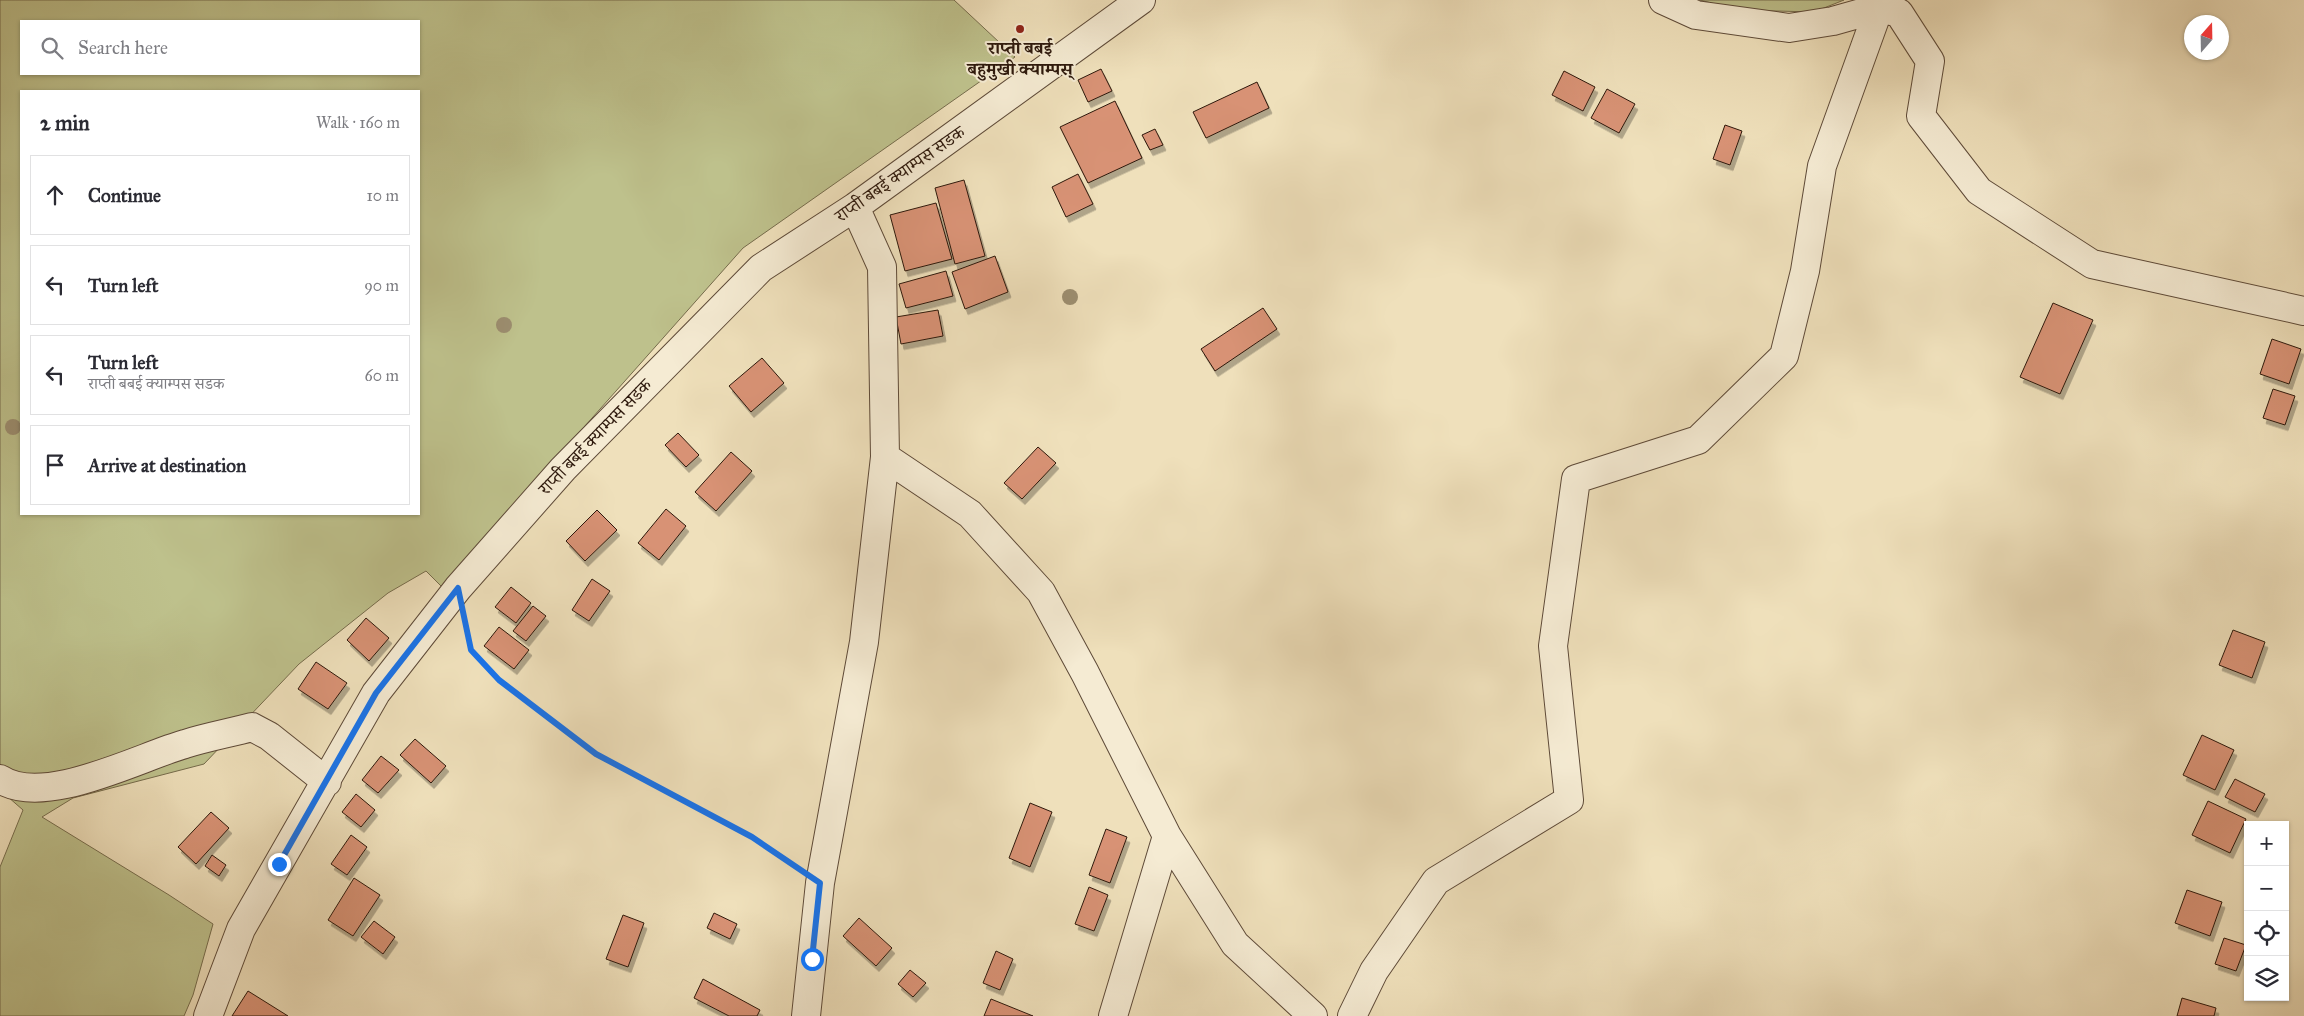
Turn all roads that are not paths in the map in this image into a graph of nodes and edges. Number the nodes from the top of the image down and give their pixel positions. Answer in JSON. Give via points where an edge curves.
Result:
{"nodes":[{"id":1,"x":1141,"y":0,"type":"edge"},
{"id":2,"x":1663,"y":0,"type":"edge"},
{"id":3,"x":1877,"y":4,"type":"edge"},
{"id":4,"x":855,"y":207,"type":"junction"},
{"id":5,"x":2304,"y":311,"type":"edge"},
{"id":6,"x":885,"y":457,"type":"junction"},
{"id":7,"x":0,"y":779,"type":"edge"},
{"id":8,"x":327,"y":782,"type":"junction"},
{"id":9,"x":1167,"y":836,"type":"junction"},
{"id":10,"x":208,"y":1016,"type":"edge"},
{"id":11,"x":806,"y":1016,"type":"edge"},
{"id":12,"x":1113,"y":1016,"type":"edge"},
{"id":13,"x":1313,"y":1016,"type":"edge"},
{"id":14,"x":1352,"y":1016,"type":"edge"}],
"edges":[{"from":1,"to":4,"type":"street","name":"राप्ती बबई क्याम्पस सडक"},
{"from":2,"to":3,"type":"street","via":[[1696,15],[1789,28],[1833,22]]},
{"from":3,"to":5,"type":"street","via":[[1899,13],[1930,61],[1921,116],[1979,191],[2092,264]]},
{"from":3,"to":14,"type":"street","via":[[1822,166],[1805,271],[1784,356],[1698,440],[1576,479],[1554,646],[1569,800],[1436,881],[1374,971]]},
{"from":4,"to":6,"type":"street","via":[[882,267]]},
{"from":4,"to":8,"type":"street","name":"राप्ती बबई क्याम्पस सडक","via":[[761,268],[563,469],[458,588],[376,693]]},
{"from":6,"to":9,"type":"street","via":[[970,514],[1041,592]]},
{"from":6,"to":11,"type":"street","via":[[864,642],[820,883]]},
{"from":7,"to":8,"type":"street","via":[[35,788],[75,783],[185,744],[252,727],[270,736]]},
{"from":8,"to":10,"type":"street","name":"राप्ती बबई क्याम्पस सडक","via":[[241,929]]},
{"from":9,"to":12,"type":"street"},
{"from":9,"to":13,"type":"street","via":[[1235,944]]}]}
